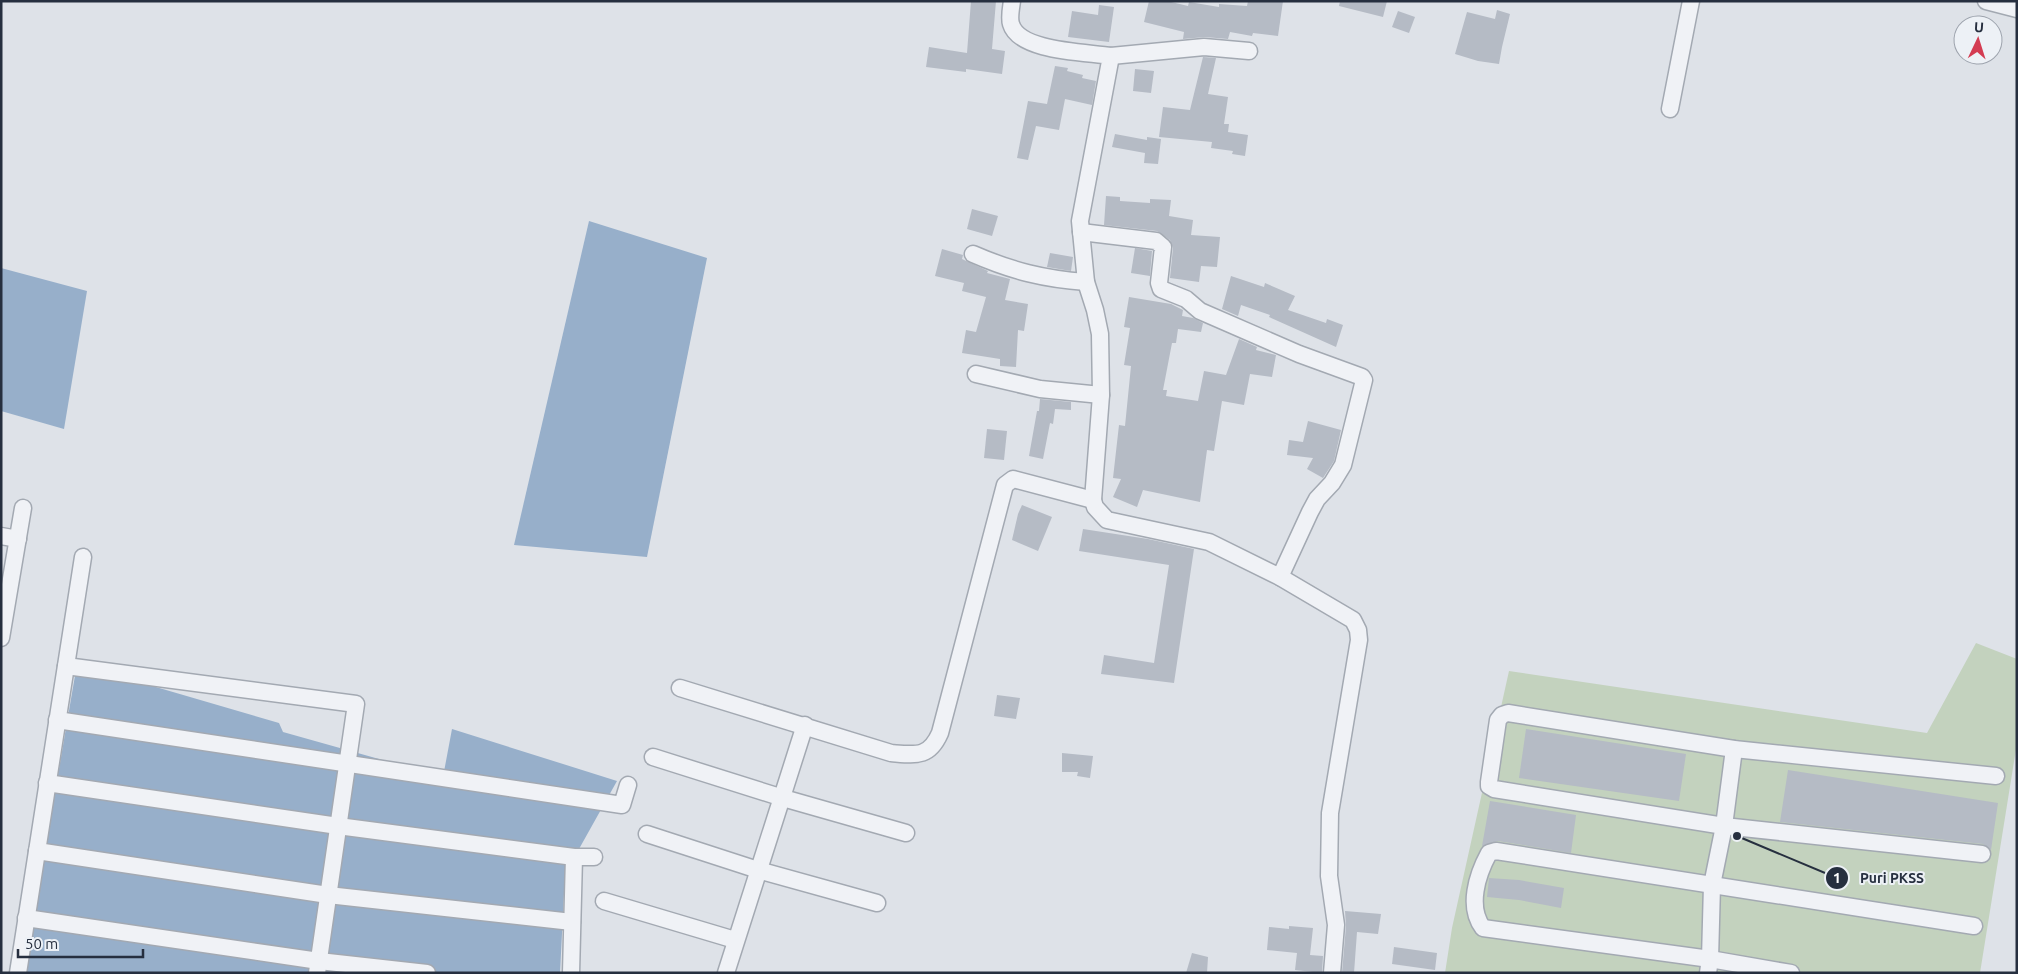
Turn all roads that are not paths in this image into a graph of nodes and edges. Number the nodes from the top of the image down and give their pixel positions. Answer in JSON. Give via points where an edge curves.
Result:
{"nodes":[{"id":1,"x":1012,"y":1,"type":"edge"},
{"id":2,"x":1691,"y":1,"type":"edge"},
{"id":3,"x":1986,"y":1,"type":"edge"},
{"id":4,"x":2017,"y":10,"type":"edge"},
{"id":5,"x":1249,"y":51,"type":"dead end"},
{"id":6,"x":1111,"y":56,"type":"junction"},
{"id":7,"x":1670,"y":110,"type":"dead end"},
{"id":8,"x":1081,"y":232,"type":"junction"},
{"id":9,"x":972,"y":254,"type":"dead end"},
{"id":10,"x":1086,"y":282,"type":"junction"},
{"id":11,"x":976,"y":374,"type":"dead end"},
{"id":12,"x":1101,"y":395,"type":"junction"},
{"id":13,"x":1093,"y":500,"type":"junction"},
{"id":14,"x":23,"y":508,"type":"dead end"},
{"id":15,"x":1,"y":536,"type":"edge"},
{"id":16,"x":18,"y":539,"type":"junction"},
{"id":17,"x":83,"y":557,"type":"dead end"},
{"id":18,"x":1280,"y":577,"type":"junction"},
{"id":19,"x":4,"y":605,"type":"edge"},
{"id":20,"x":1,"y":638,"type":"edge"},
{"id":21,"x":66,"y":666,"type":"junction"},
{"id":22,"x":680,"y":688,"type":"dead end"},
{"id":23,"x":57,"y":720,"type":"junction"},
{"id":24,"x":805,"y":725,"type":"junction"},
{"id":25,"x":1734,"y":750,"type":"junction"},
{"id":26,"x":653,"y":756,"type":"dead end"},
{"id":27,"x":348,"y":764,"type":"junction"},
{"id":28,"x":1996,"y":776,"type":"dead end"},
{"id":29,"x":47,"y":783,"type":"junction"},
{"id":30,"x":628,"y":785,"type":"dead end"},
{"id":31,"x":783,"y":798,"type":"junction"},
{"id":32,"x":338,"y":826,"type":"junction"},
{"id":33,"x":1724,"y":826,"type":"junction"},
{"id":34,"x":906,"y":833,"type":"dead end"},
{"id":35,"x":647,"y":834,"type":"dead end"},
{"id":36,"x":37,"y":851,"type":"junction"},
{"id":37,"x":1982,"y":854,"type":"dead end"},
{"id":38,"x":574,"y":857,"type":"junction"},
{"id":39,"x":594,"y":857,"type":"dead end"},
{"id":40,"x":758,"y":870,"type":"junction"},
{"id":41,"x":1712,"y":885,"type":"junction"},
{"id":42,"x":328,"y":894,"type":"junction"},
{"id":43,"x":604,"y":901,"type":"dead end"},
{"id":44,"x":877,"y":903,"type":"dead end"},
{"id":45,"x":26,"y":918,"type":"junction"},
{"id":46,"x":572,"y":922,"type":"junction"},
{"id":47,"x":1974,"y":926,"type":"dead end"},
{"id":48,"x":735,"y":940,"type":"junction"},
{"id":49,"x":1709,"y":966,"type":"edge"},
{"id":50,"x":318,"y":967,"type":"edge"},
{"id":51,"x":18,"y":973,"type":"edge"},
{"id":52,"x":427,"y":973,"type":"edge"},
{"id":53,"x":571,"y":973,"type":"edge"},
{"id":54,"x":726,"y":973,"type":"edge"},
{"id":55,"x":1332,"y":973,"type":"edge"},
{"id":56,"x":1791,"y":973,"type":"edge"}],
"edges":[{"from":1,"to":6,"type":"street","via":[[1010,23],[1015,33],[1041,46]]},
{"from":2,"to":7,"type":"street"},
{"from":3,"to":4,"type":"street"},
{"from":5,"to":6,"type":"street","via":[[1204,47]]},
{"from":6,"to":8,"type":"street","via":[[1080,221]]},
{"from":8,"to":10,"type":"street"},
{"from":8,"to":18,"type":"street","via":[[1156,241],[1163,247],[1161,289],[1186,299],[1200,311],[1364,380],[1343,465],[1317,499]]},
{"from":9,"to":10,"type":"street","via":[[1027,274]]},
{"from":10,"to":12,"type":"street","via":[[1100,334]]},
{"from":11,"to":12,"type":"street","via":[[1040,389]]},
{"from":12,"to":13,"type":"street"},
{"from":13,"to":18,"type":"street","via":[[1095,507],[1108,520],[1209,542]]},
{"from":13,"to":24,"type":"street","via":[[1013,479],[1005,485],[934,746],[916,755],[891,753]]},
{"from":14,"to":16,"type":"street"},
{"from":15,"to":16,"type":"street"},
{"from":16,"to":19,"type":"street"},
{"from":17,"to":21,"type":"street"},
{"from":18,"to":55,"type":"street","via":[[1353,620],[1358,630],[1359,640],[1330,813],[1329,876],[1336,925]]},
{"from":19,"to":20,"type":"street"},
{"from":21,"to":23,"type":"street"},
{"from":21,"to":27,"type":"street","via":[[356,704]]},
{"from":22,"to":24,"type":"street"},
{"from":23,"to":27,"type":"street"},
{"from":23,"to":29,"type":"street"},
{"from":24,"to":31,"type":"street"},
{"from":25,"to":28,"type":"street"},
{"from":25,"to":33,"type":"street"},
{"from":25,"to":33,"type":"street","via":[[1508,713],[1498,720],[1489,782],[1494,789]]},
{"from":26,"to":31,"type":"street"},
{"from":27,"to":30,"type":"street","via":[[622,805]]},
{"from":27,"to":32,"type":"street"},
{"from":29,"to":32,"type":"street"},
{"from":29,"to":36,"type":"street"},
{"from":31,"to":34,"type":"street"},
{"from":31,"to":40,"type":"street"},
{"from":32,"to":38,"type":"street"},
{"from":32,"to":42,"type":"street"},
{"from":33,"to":37,"type":"street"},
{"from":33,"to":41,"type":"street"},
{"from":35,"to":40,"type":"street"},
{"from":36,"to":42,"type":"street"},
{"from":36,"to":45,"type":"street"},
{"from":38,"to":39,"type":"street"},
{"from":38,"to":46,"type":"street"},
{"from":40,"to":44,"type":"street"},
{"from":40,"to":48,"type":"street"},
{"from":41,"to":47,"type":"street"},
{"from":41,"to":49,"type":"street"},
{"from":41,"to":49,"type":"street","via":[[1496,851],[1488,853],[1475,886],[1477,919],[1483,928]]},
{"from":42,"to":46,"type":"street"},
{"from":42,"to":50,"type":"street"},
{"from":43,"to":48,"type":"street"},
{"from":45,"to":50,"type":"street"},
{"from":45,"to":51,"type":"street"},
{"from":46,"to":53,"type":"street"},
{"from":48,"to":54,"type":"street"},
{"from":49,"to":56,"type":"street"},
{"from":50,"to":52,"type":"street"}]}
